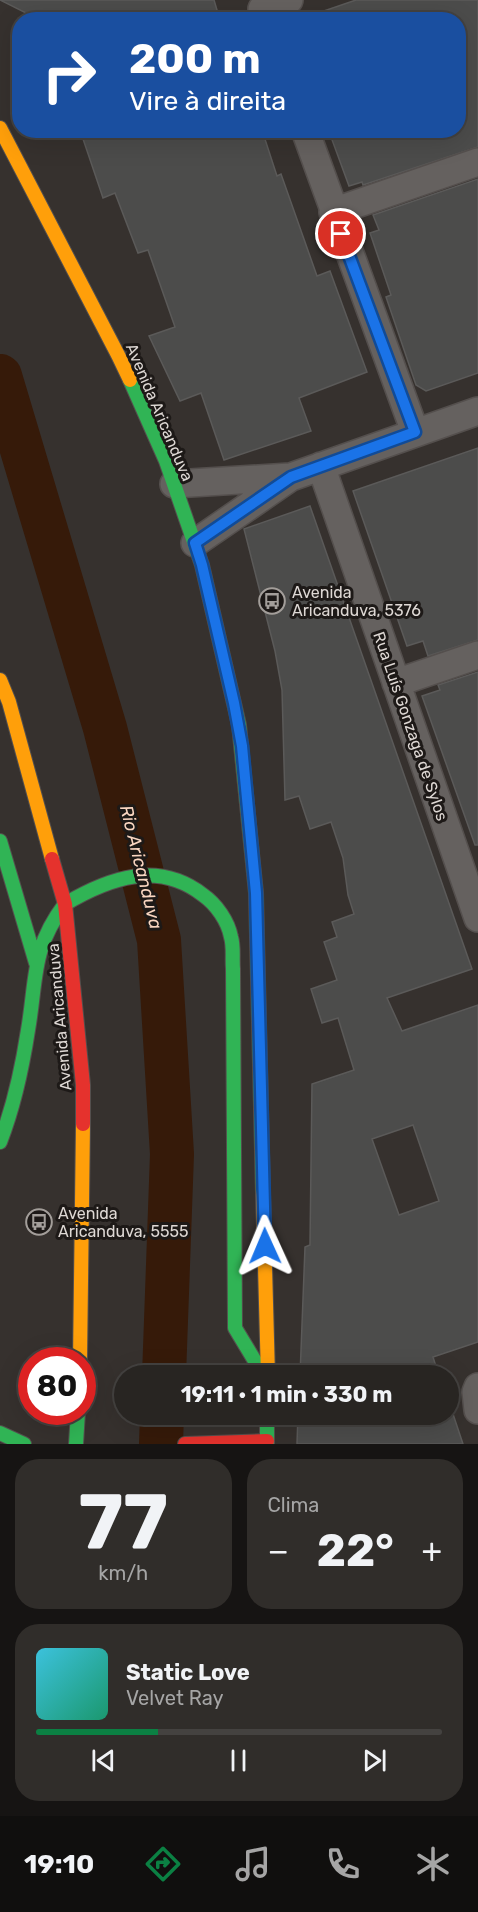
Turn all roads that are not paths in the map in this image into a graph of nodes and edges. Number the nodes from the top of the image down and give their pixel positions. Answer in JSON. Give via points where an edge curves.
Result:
{"nodes":[{"id":1,"x":289,"y":0,"type":"edge"},
{"id":2,"x":263,"y":10,"type":"edge"},
{"id":3,"x":0,"y":128,"type":"edge"},
{"id":4,"x":308,"y":138,"type":"edge"},
{"id":5,"x":478,"y":162,"type":"edge"},
{"id":6,"x":333,"y":212,"type":"junction"},
{"id":7,"x":478,"y":411,"type":"edge"},
{"id":8,"x":415,"y":432,"type":"junction"},
{"id":9,"x":321,"y":466,"type":"junction"},
{"id":10,"x":291,"y":477,"type":"junction"},
{"id":11,"x":174,"y":484,"type":"junction"},
{"id":12,"x":195,"y":543,"type":"junction"},
{"id":13,"x":478,"y":655,"type":"edge"},
{"id":14,"x":0,"y":680,"type":"edge"},
{"id":15,"x":396,"y":683,"type":"junction"},
{"id":16,"x":0,"y":841,"type":"edge"},
{"id":17,"x":65,"y":904,"type":"junction"},
{"id":18,"x":478,"y":918,"type":"edge"},
{"id":19,"x":36,"y":963,"type":"junction"},
{"id":20,"x":0,"y":1142,"type":"edge"},
{"id":21,"x":80,"y":1347,"type":"edge"},
{"id":22,"x":259,"y":1365,"type":"edge"},
{"id":23,"x":266,"y":1365,"type":"edge"},
{"id":24,"x":478,"y":1388,"type":"edge"},
{"id":25,"x":478,"y":1410,"type":"edge"},
{"id":26,"x":77,"y":1425,"type":"edge"},
{"id":27,"x":267,"y":1425,"type":"edge"},
{"id":28,"x":0,"y":1432,"type":"edge"},
{"id":29,"x":206,"y":1443,"type":"edge"},
{"id":30,"x":267,"y":1443,"type":"edge"},
{"id":31,"x":24,"y":1444,"type":"edge"},
{"id":32,"x":76,"y":1444,"type":"edge"},
{"id":33,"x":185,"y":1444,"type":"edge"}],
"edges":[{"from":1,"to":2,"type":"street"},
{"from":3,"to":11,"type":"main road","name":"Avenida Aricanduva","via":[[118,355]]},
{"from":4,"to":6,"type":"street"},
{"from":5,"to":6,"type":"street"},
{"from":6,"to":8,"type":"street"},
{"from":7,"to":8,"type":"street"},
{"from":8,"to":9,"type":"street"},
{"from":9,"to":10,"type":"street"},
{"from":9,"to":15,"type":"street","name":"Rua Luís Gonzaga de Sylos"},
{"from":10,"to":11,"type":"street"},
{"from":10,"to":12,"type":"street"},
{"from":11,"to":12,"type":"main road","name":"Avenida Aricanduva"},
{"from":12,"to":23,"type":"main road","name":"Avenida Aricanduva","via":[[239,725],[256,893]]},
{"from":13,"to":15,"type":"street"},
{"from":14,"to":17,"type":"main road","name":"Avenida Aricanduva"},
{"from":15,"to":18,"type":"street","name":"Rua Luís Gonzaga de Sylos"},
{"from":16,"to":19,"type":"main road"},
{"from":17,"to":19,"type":"main road","via":[[43,936]]},
{"from":17,"to":21,"type":"main road","name":"Avenida Aricanduva","via":[[83,1085]]},
{"from":17,"to":22,"type":"main road","via":[[86,891],[125,878],[147,875],[177,879],[202,891],[220,910],[231,934],[235,1328]]},
{"from":19,"to":20,"type":"main road","via":[[19,1079]]},
{"from":24,"to":25,"type":"street"},
{"from":26,"to":32,"type":"main road"},
{"from":27,"to":30,"type":"main road"},
{"from":28,"to":31,"type":"main road"},
{"from":29,"to":30,"type":"main road"},
{"from":29,"to":33,"type":"main road"}]}
